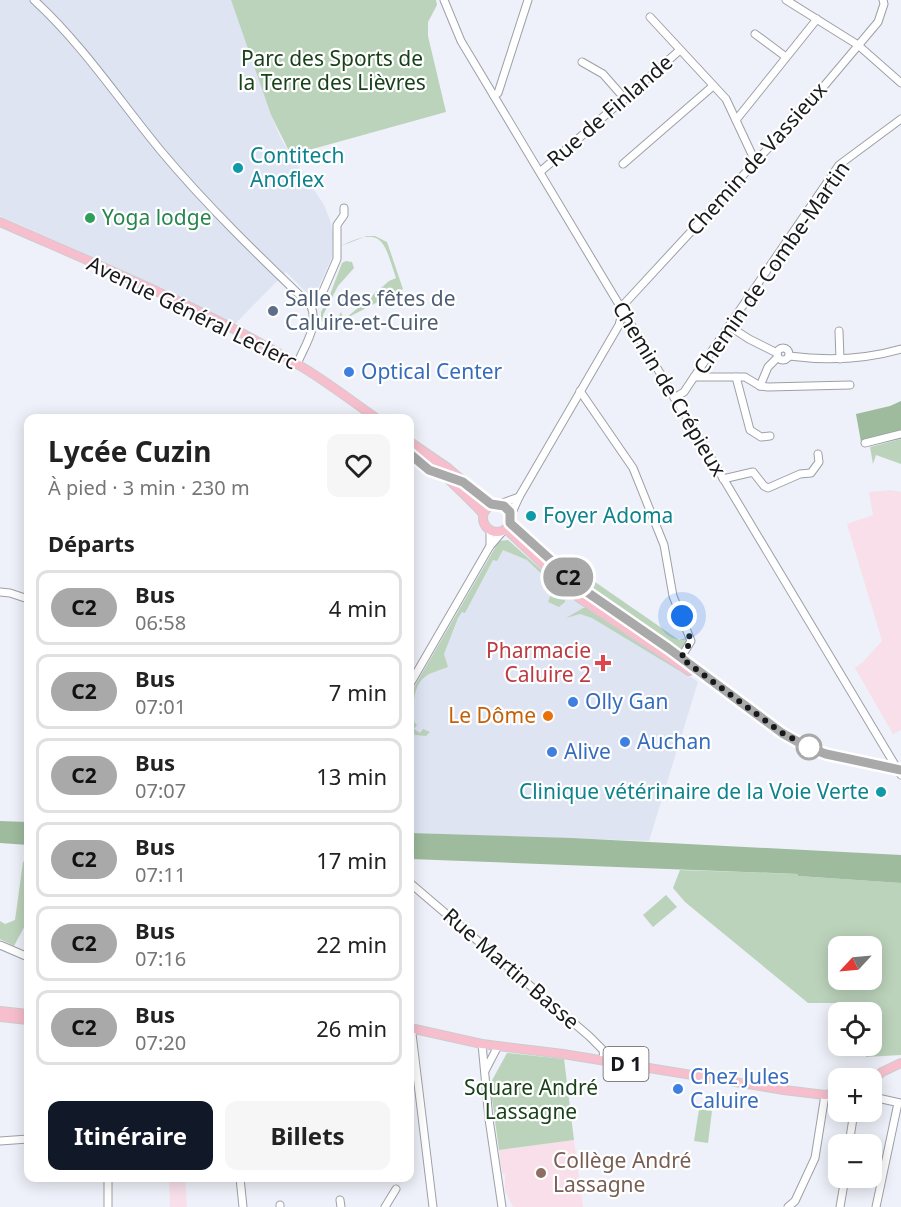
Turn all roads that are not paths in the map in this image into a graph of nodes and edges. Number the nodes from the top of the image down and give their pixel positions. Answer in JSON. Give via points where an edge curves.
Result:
{"nodes":[{"id":1,"x":34,"y":0,"type":"edge"},
{"id":2,"x":444,"y":0,"type":"edge"},
{"id":3,"x":528,"y":0,"type":"edge"},
{"id":4,"x":786,"y":0,"type":"edge"},
{"id":5,"x":883,"y":0,"type":"edge"},
{"id":6,"x":650,"y":17,"type":"dead end"},
{"id":7,"x":817,"y":19,"type":"junction"},
{"id":8,"x":756,"y":34,"type":"dead end"},
{"id":9,"x":858,"y":45,"type":"junction"},
{"id":10,"x":680,"y":50,"type":"junction"},
{"id":11,"x":786,"y":57,"type":"junction"},
{"id":12,"x":582,"y":62,"type":"dead end"},
{"id":13,"x":901,"y":83,"type":"edge"},
{"id":14,"x":713,"y":86,"type":"junction"},
{"id":15,"x":494,"y":96,"type":"junction"},
{"id":16,"x":625,"y":99,"type":"junction"},
{"id":17,"x":901,"y":119,"type":"edge"},
{"id":18,"x":736,"y":120,"type":"junction"},
{"id":19,"x":755,"y":161,"type":"junction"},
{"id":20,"x":623,"y":164,"type":"dead end"},
{"id":21,"x":540,"y":172,"type":"junction"},
{"id":22,"x":344,"y":208,"type":"dead end"},
{"id":23,"x":0,"y":222,"type":"edge"},
{"id":24,"x":311,"y":306,"type":"junction"},
{"id":25,"x":624,"y":313,"type":"junction"},
{"id":26,"x":729,"y":326,"type":"junction"},
{"id":27,"x":840,"y":331,"type":"dead end"},
{"id":28,"x":901,"y":349,"type":"edge"},
{"id":29,"x":777,"y":355,"type":"junction"},
{"id":30,"x":840,"y":360,"type":"junction"},
{"id":31,"x":297,"y":364,"type":"junction"},
{"id":32,"x":694,"y":377,"type":"junction"},
{"id":33,"x":736,"y":377,"type":"junction"},
{"id":34,"x":850,"y":385,"type":"dead end"},
{"id":35,"x":760,"y":386,"type":"junction"},
{"id":36,"x":580,"y":391,"type":"junction"},
{"id":37,"x":674,"y":398,"type":"junction"},
{"id":38,"x":370,"y":414,"type":"edge"},
{"id":39,"x":901,"y":434,"type":"edge"},
{"id":40,"x":770,"y":435,"type":"dead end"},
{"id":41,"x":866,"y":443,"type":"dead end"},
{"id":42,"x":414,"y":445,"type":"edge"},
{"id":43,"x":423,"y":451,"type":"junction"},
{"id":44,"x":818,"y":454,"type":"dead end"},
{"id":45,"x":723,"y":479,"type":"junction"},
{"id":46,"x":519,"y":496,"type":"junction"},
{"id":47,"x":495,"y":504,"type":"junction"},
{"id":48,"x":483,"y":514,"type":"junction"},
{"id":49,"x":507,"y":524,"type":"junction"},
{"id":50,"x":490,"y":531,"type":"junction"},
{"id":51,"x":490,"y":546,"type":"junction"},
{"id":52,"x":0,"y":592,"type":"edge"},
{"id":53,"x":24,"y":598,"type":"edge"},
{"id":54,"x":679,"y":661,"type":"junction"},
{"id":55,"x":414,"y":677,"type":"edge"},
{"id":56,"x":900,"y":771,"type":"edge"},
{"id":57,"x":414,"y":886,"type":"edge"},
{"id":58,"x":0,"y":945,"type":"edge"},
{"id":59,"x":24,"y":955,"type":"edge"},
{"id":60,"x":0,"y":1011,"type":"edge"},
{"id":61,"x":24,"y":1014,"type":"edge"},
{"id":62,"x":0,"y":1017,"type":"edge"},
{"id":63,"x":24,"y":1020,"type":"edge"},
{"id":64,"x":414,"y":1028,"type":"edge"},
{"id":65,"x":482,"y":1044,"type":"junction"},
{"id":66,"x":498,"y":1046,"type":"junction"},
{"id":67,"x":414,"y":1050,"type":"edge"},
{"id":68,"x":604,"y":1060,"type":"junction"},
{"id":69,"x":901,"y":1063,"type":"edge"},
{"id":70,"x":485,"y":1071,"type":"junction"},
{"id":71,"x":882,"y":1072,"type":"edge"},
{"id":72,"x":825,"y":1095,"type":"junction"},
{"id":73,"x":828,"y":1095,"type":"edge"},
{"id":74,"x":882,"y":1100,"type":"edge"},
{"id":75,"x":899,"y":1103,"type":"edge"},
{"id":76,"x":24,"y":1139,"type":"edge"},
{"id":77,"x":0,"y":1141,"type":"edge"},
{"id":78,"x":108,"y":1182,"type":"edge"},
{"id":79,"x":240,"y":1182,"type":"edge"},
{"id":80,"x":844,"y":1188,"type":"edge"},
{"id":81,"x":396,"y":1189,"type":"dead end"},
{"id":82,"x":841,"y":1205,"type":"edge"},
{"id":83,"x":108,"y":1207,"type":"edge"},
{"id":84,"x":243,"y":1207,"type":"edge"},
{"id":85,"x":385,"y":1207,"type":"edge"},
{"id":86,"x":433,"y":1207,"type":"edge"},
{"id":87,"x":502,"y":1207,"type":"edge"},
{"id":88,"x":788,"y":1207,"type":"edge"},
{"id":89,"x":876,"y":1207,"type":"edge"}],
"edges":[{"from":1,"to":24,"type":"street","via":[[78,45],[196,190]]},
{"from":2,"to":15,"type":"street","name":"Chemin de Crépieux","via":[[461,40]]},
{"from":3,"to":15,"type":"street"},
{"from":4,"to":7,"type":"street"},
{"from":5,"to":9,"type":"street","name":"Chemin de Vassieux","via":[[878,22]]},
{"from":6,"to":10,"type":"street"},
{"from":7,"to":9,"type":"street"},
{"from":7,"to":11,"type":"street"},
{"from":8,"to":11,"type":"street"},
{"from":9,"to":13,"type":"street"},
{"from":9,"to":19,"type":"street","name":"Chemin de Vassieux"},
{"from":10,"to":14,"type":"street"},
{"from":10,"to":16,"type":"street","name":"Rue de Finlande"},
{"from":11,"to":18,"type":"street"},
{"from":12,"to":16,"type":"street","via":[[603,74]]},
{"from":14,"to":18,"type":"street","via":[[726,99]]},
{"from":14,"to":20,"type":"street"},
{"from":15,"to":21,"type":"street","name":"Chemin de Crépieux"},
{"from":16,"to":21,"type":"street","name":"Rue de Finlande"},
{"from":17,"to":26,"type":"street","name":"Chemin de Combe-Martin","via":[[839,165]]},
{"from":18,"to":19,"type":"street"},
{"from":19,"to":25,"type":"street","name":"Chemin de Vassieux","via":[[626,303]]},
{"from":21,"to":25,"type":"street","name":"Chemin de Crépieux"},
{"from":22,"to":24,"type":"street","via":[[337,225],[337,259],[321,296]]},
{"from":23,"to":31,"type":"main road","name":"Avenue Général Leclerc","via":[[169,297]]},
{"from":24,"to":31,"type":"street","via":[[313,327]]},
{"from":25,"to":36,"type":"street","name":"Chemin de Vassieux"},
{"from":25,"to":37,"type":"street","name":"Chemin de Crépieux"},
{"from":26,"to":29,"type":"street"},
{"from":26,"to":32,"type":"street","name":"Chemin de Combe-Martin"},
{"from":27,"to":30,"type":"street"},
{"from":28,"to":30,"type":"street"},
{"from":29,"to":30,"type":"street","via":[[782,348],[789,356]]},
{"from":29,"to":35,"type":"street"},
{"from":31,"to":38,"type":"main road","name":"Avenue Général Leclerc"},
{"from":32,"to":33,"type":"street"},
{"from":32,"to":37,"type":"street","name":"Chemin de Combe-Martin","via":[[684,392]]},
{"from":33,"to":35,"type":"street"},
{"from":33,"to":40,"type":"street","via":[[750,430],[761,437]]},
{"from":34,"to":35,"type":"street"},
{"from":36,"to":46,"type":"street","name":"Chemin de Vassieux"},
{"from":36,"to":54,"type":"street","via":[[633,468],[659,533],[673,596],[691,641]]},
{"from":37,"to":45,"type":"street","name":"Chemin de Crépieux"},
{"from":39,"to":41,"type":"street"},
{"from":42,"to":43,"type":"main road"},
{"from":43,"to":47,"type":"main road"},
{"from":43,"to":48,"type":"main road"},
{"from":44,"to":45,"type":"street","via":[[819,462],[812,472],[768,488],[753,472]]},
{"from":45,"to":56,"type":"street","name":"Chemin de Crépieux"},
{"from":46,"to":47,"type":"street"},
{"from":46,"to":49,"type":"street","name":"Chemin de Vassieux"},
{"from":47,"to":48,"type":"main road"},
{"from":47,"to":49,"type":"main road","via":[[507,508]]},
{"from":48,"to":50,"type":"main road","via":[[484,525]]},
{"from":49,"to":50,"type":"main road"},
{"from":49,"to":51,"type":"street","name":"Chemin de Vassieux"},
{"from":49,"to":54,"type":"main road","via":[[573,582]]},
{"from":50,"to":51,"type":"street"},
{"from":51,"to":55,"type":"street","name":"Chemin de Vassieux"},
{"from":52,"to":53,"type":"street"},
{"from":54,"to":56,"type":"main road","via":[[807,747]]},
{"from":57,"to":68,"type":"street","name":"Rue Martin Basse","via":[[589,1036],[603,1050]]},
{"from":58,"to":59,"type":"street"},
{"from":60,"to":61,"type":"main road"},
{"from":62,"to":63,"type":"main road"},
{"from":64,"to":65,"type":"main road","number":"D 1"},
{"from":65,"to":66,"type":"main road","number":"D 1"},
{"from":65,"to":70,"type":"street"},
{"from":66,"to":68,"type":"main road","number":"D 1"},
{"from":66,"to":70,"type":"street"},
{"from":67,"to":86,"type":"street"},
{"from":68,"to":72,"type":"main road","number":"D 1"},
{"from":69,"to":71,"type":"main road"},
{"from":70,"to":87,"type":"street"},
{"from":72,"to":73,"type":"main road","number":"D 1"},
{"from":72,"to":88,"type":"street","via":[[817,1153],[795,1201]]},
{"from":74,"to":75,"type":"street"},
{"from":75,"to":89,"type":"street"},
{"from":76,"to":77,"type":"street"},
{"from":78,"to":83,"type":"street"},
{"from":79,"to":84,"type":"street"},
{"from":80,"to":82,"type":"street"},
{"from":81,"to":85,"type":"street"}]}
